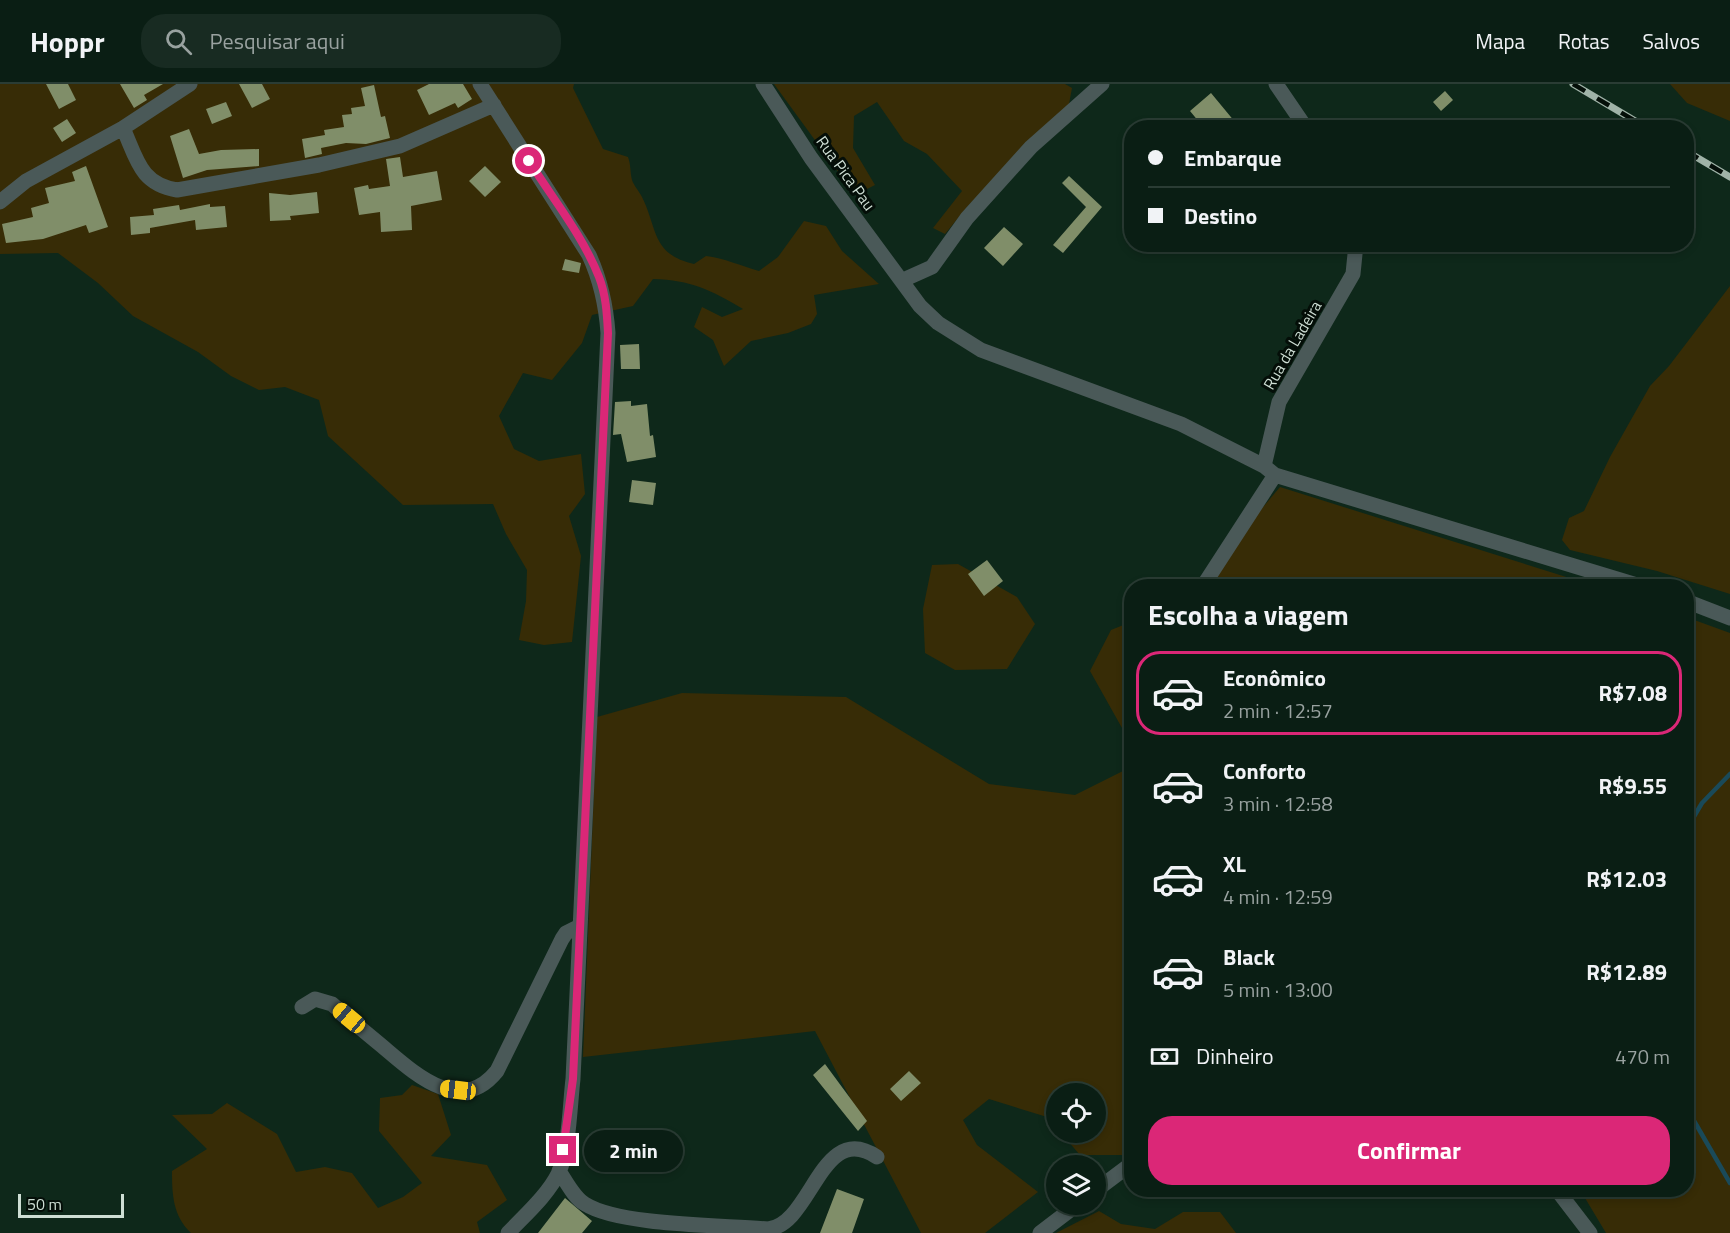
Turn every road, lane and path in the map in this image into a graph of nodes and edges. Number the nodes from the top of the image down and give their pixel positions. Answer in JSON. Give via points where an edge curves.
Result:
{"nodes":[{"id":1,"x":190,"y":84,"type":"edge"},
{"id":2,"x":480,"y":84,"type":"edge"},
{"id":3,"x":762,"y":84,"type":"edge"},
{"id":4,"x":1101,"y":84,"type":"edge"},
{"id":5,"x":1276,"y":84,"type":"edge"},
{"id":6,"x":494,"y":105,"type":"junction"},
{"id":7,"x":1301,"y":120,"type":"edge"},
{"id":8,"x":123,"y":128,"type":"junction"},
{"id":9,"x":0,"y":202,"type":"edge"},
{"id":10,"x":1355,"y":252,"type":"edge"},
{"id":11,"x":903,"y":280,"type":"junction"},
{"id":12,"x":1269,"y":470,"type":"junction"},
{"id":13,"x":1207,"y":579,"type":"edge"},
{"id":14,"x":1618,"y":579,"type":"edge"},
{"id":15,"x":1694,"y":604,"type":"edge"},
{"id":16,"x":1730,"y":618,"type":"edge"},
{"id":17,"x":580,"y":927,"type":"junction"},
{"id":18,"x":302,"y":1007,"type":"dead end"},
{"id":19,"x":878,"y":1157,"type":"dead end"},
{"id":20,"x":1124,"y":1169,"type":"edge"},
{"id":21,"x":559,"y":1171,"type":"junction"},
{"id":22,"x":1106,"y":1183,"type":"edge"},
{"id":23,"x":1562,"y":1197,"type":"edge"},
{"id":24,"x":1064,"y":1215,"type":"edge"},
{"id":25,"x":508,"y":1233,"type":"edge"},
{"id":26,"x":1040,"y":1233,"type":"edge"},
{"id":27,"x":1590,"y":1233,"type":"edge"}],
"edges":[{"from":1,"to":8,"type":"street"},
{"from":2,"to":6,"type":"street"},
{"from":3,"to":11,"type":"street","name":"Rua Pica Pau","via":[[811,158]]},
{"from":4,"to":11,"type":"street","via":[[1031,147],[967,218],[932,267]]},
{"from":5,"to":7,"type":"street"},
{"from":6,"to":8,"type":"street","via":[[400,146],[177,190],[151,182]]},
{"from":6,"to":17,"type":"street","via":[[589,255],[606,306]]},
{"from":8,"to":9,"type":"street","via":[[26,181]]},
{"from":10,"to":12,"type":"street","name":"Rua da Ladeira","via":[[1353,274],[1279,402]]},
{"from":11,"to":12,"type":"street","name":"Rua Pica Pau","via":[[920,306],[938,323],[981,350],[1181,423]]},
{"from":12,"to":13,"type":"street","name":"Rua da Ladeira"},
{"from":12,"to":14,"type":"street","name":"Rua Pica Pau"},
{"from":15,"to":16,"type":"street"},
{"from":17,"to":18,"type":"street","via":[[562,939],[497,1071],[481,1086],[469,1090],[444,1089],[417,1076],[332,1004],[315,999]]},
{"from":17,"to":21,"type":"street","via":[[573,1079]]},
{"from":19,"to":21,"type":"street","via":[[856,1147],[846,1149],[827,1166],[787,1220],[778,1228],[768,1229],[603,1213],[582,1203]]},
{"from":20,"to":22,"type":"street"},
{"from":21,"to":25,"type":"street"},
{"from":23,"to":27,"type":"street"},
{"from":24,"to":26,"type":"street"}]}
